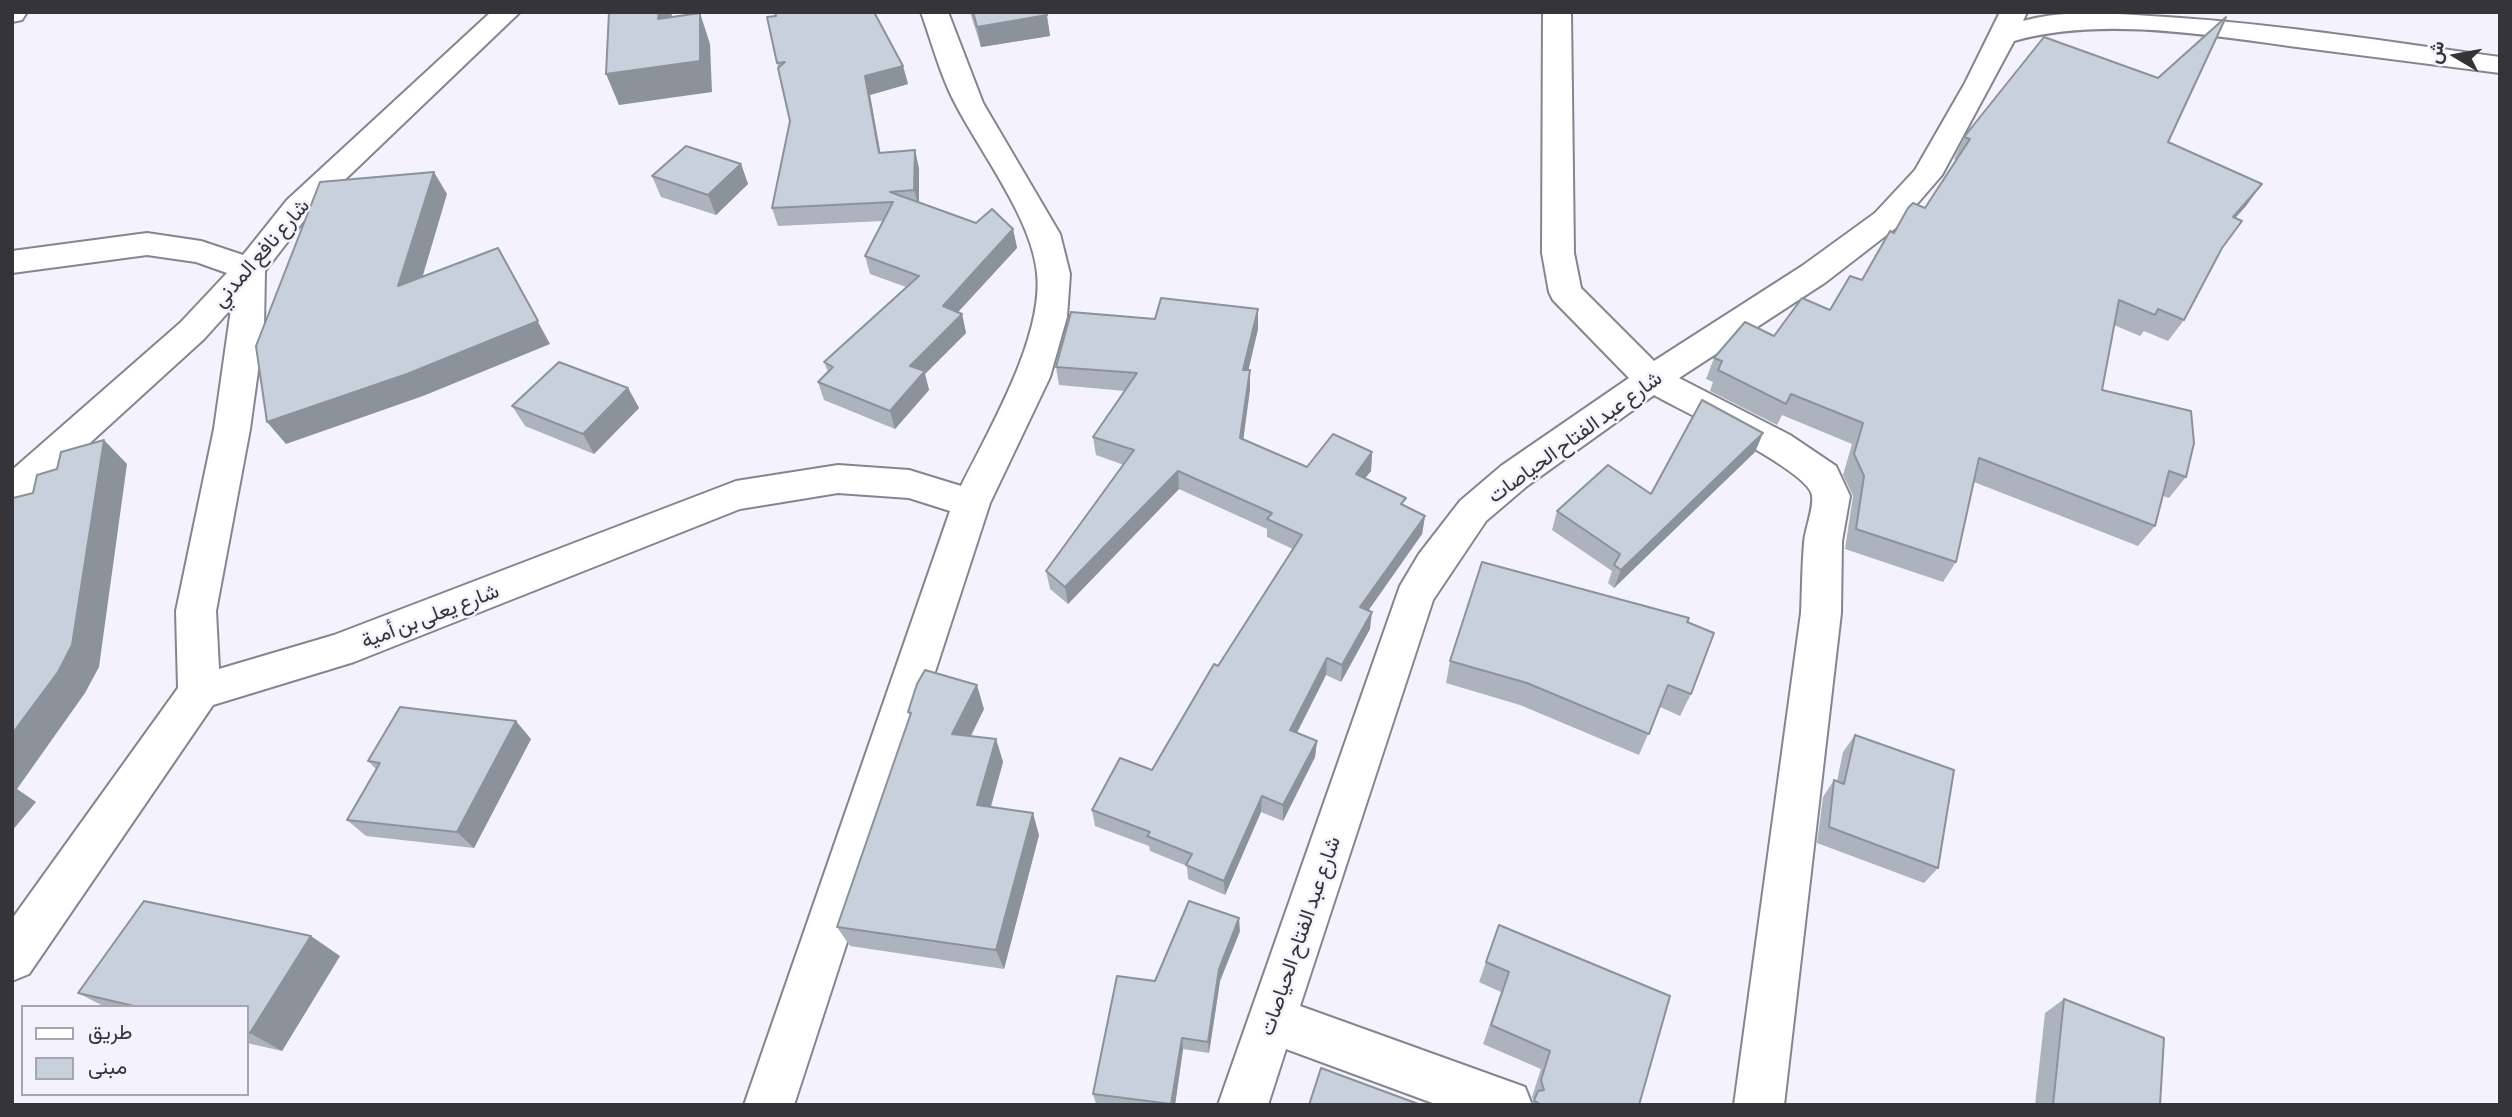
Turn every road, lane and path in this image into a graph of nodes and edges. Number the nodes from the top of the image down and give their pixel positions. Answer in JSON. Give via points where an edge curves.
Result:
{"nodes":[{"id":1,"x":507,"y":12,"type":"edge"},
{"id":2,"x":934,"y":12,"type":"edge"},
{"id":3,"x":1557,"y":12,"type":"edge"},
{"id":4,"x":2135,"y":12,"type":"edge"},
{"id":5,"x":2008,"y":24,"type":"edge"},
{"id":6,"x":2218,"y":28,"type":"junction"},
{"id":7,"x":2500,"y":65,"type":"edge"},
{"id":8,"x":12,"y":262,"type":"edge"},
{"id":9,"x":248,"y":269,"type":"junction"},
{"id":10,"x":1652,"y":379,"type":"junction"},
{"id":11,"x":12,"y":492,"type":"edge"},
{"id":12,"x":971,"y":503,"type":"junction"},
{"id":13,"x":199,"y":692,"type":"junction"},
{"id":14,"x":12,"y":958,"type":"edge"},
{"id":15,"x":1272,"y":1020,"type":"junction"},
{"id":16,"x":769,"y":1105,"type":"edge"},
{"id":17,"x":1243,"y":1105,"type":"edge"},
{"id":18,"x":1507,"y":1105,"type":"edge"},
{"id":19,"x":1759,"y":1105,"type":"edge"}],
"edges":[{"from":1,"to":9,"type":"street","name":"شارع نافع المدني","via":[[298,207]]},
{"from":2,"to":12,"type":"street","via":[[969,103],[1044,234],[1054,274],[1050,317],[1033,377]]},
{"from":3,"to":10,"type":"street","via":[[1558,253],[1565,292]]},
{"from":4,"to":6,"type":"street"},
{"from":5,"to":6,"type":"street","name":"شارع عبد الفتاح الحياصات","via":[[2092,20]]},
{"from":5,"to":10,"type":"street","name":"شارع عبد الفتاح الحياصات","via":[[1927,175],[1886,220],[1771,304]]},
{"from":6,"to":7,"type":"street","name":"شارع عبد الفتاح الحياصات"},
{"from":8,"to":9,"type":"street","via":[[147,244],[201,252]]},
{"from":9,"to":11,"type":"street","name":"شارع نافع المدني","via":[[192,331]]},
{"from":9,"to":13,"type":"street","via":[[247,327],[232,429],[196,611]]},
{"from":10,"to":15,"type":"street","name":"شارع عبد الفتاح الحياصات","via":[[1514,476],[1474,511],[1414,597]]},
{"from":10,"to":19,"type":"street","via":[[1815,468],[1828,484],[1830,496],[1823,541],[1821,613]]},
{"from":12,"to":13,"type":"street","name":"شارع يعلى بن أمية","via":[[909,484],[838,479],[736,495],[340,650]]},
{"from":12,"to":16,"type":"street"},
{"from":13,"to":14,"type":"street"},
{"from":15,"to":17,"type":"street","name":"شارع عبد الفتاح الحياصات"},
{"from":15,"to":18,"type":"street"}]}
